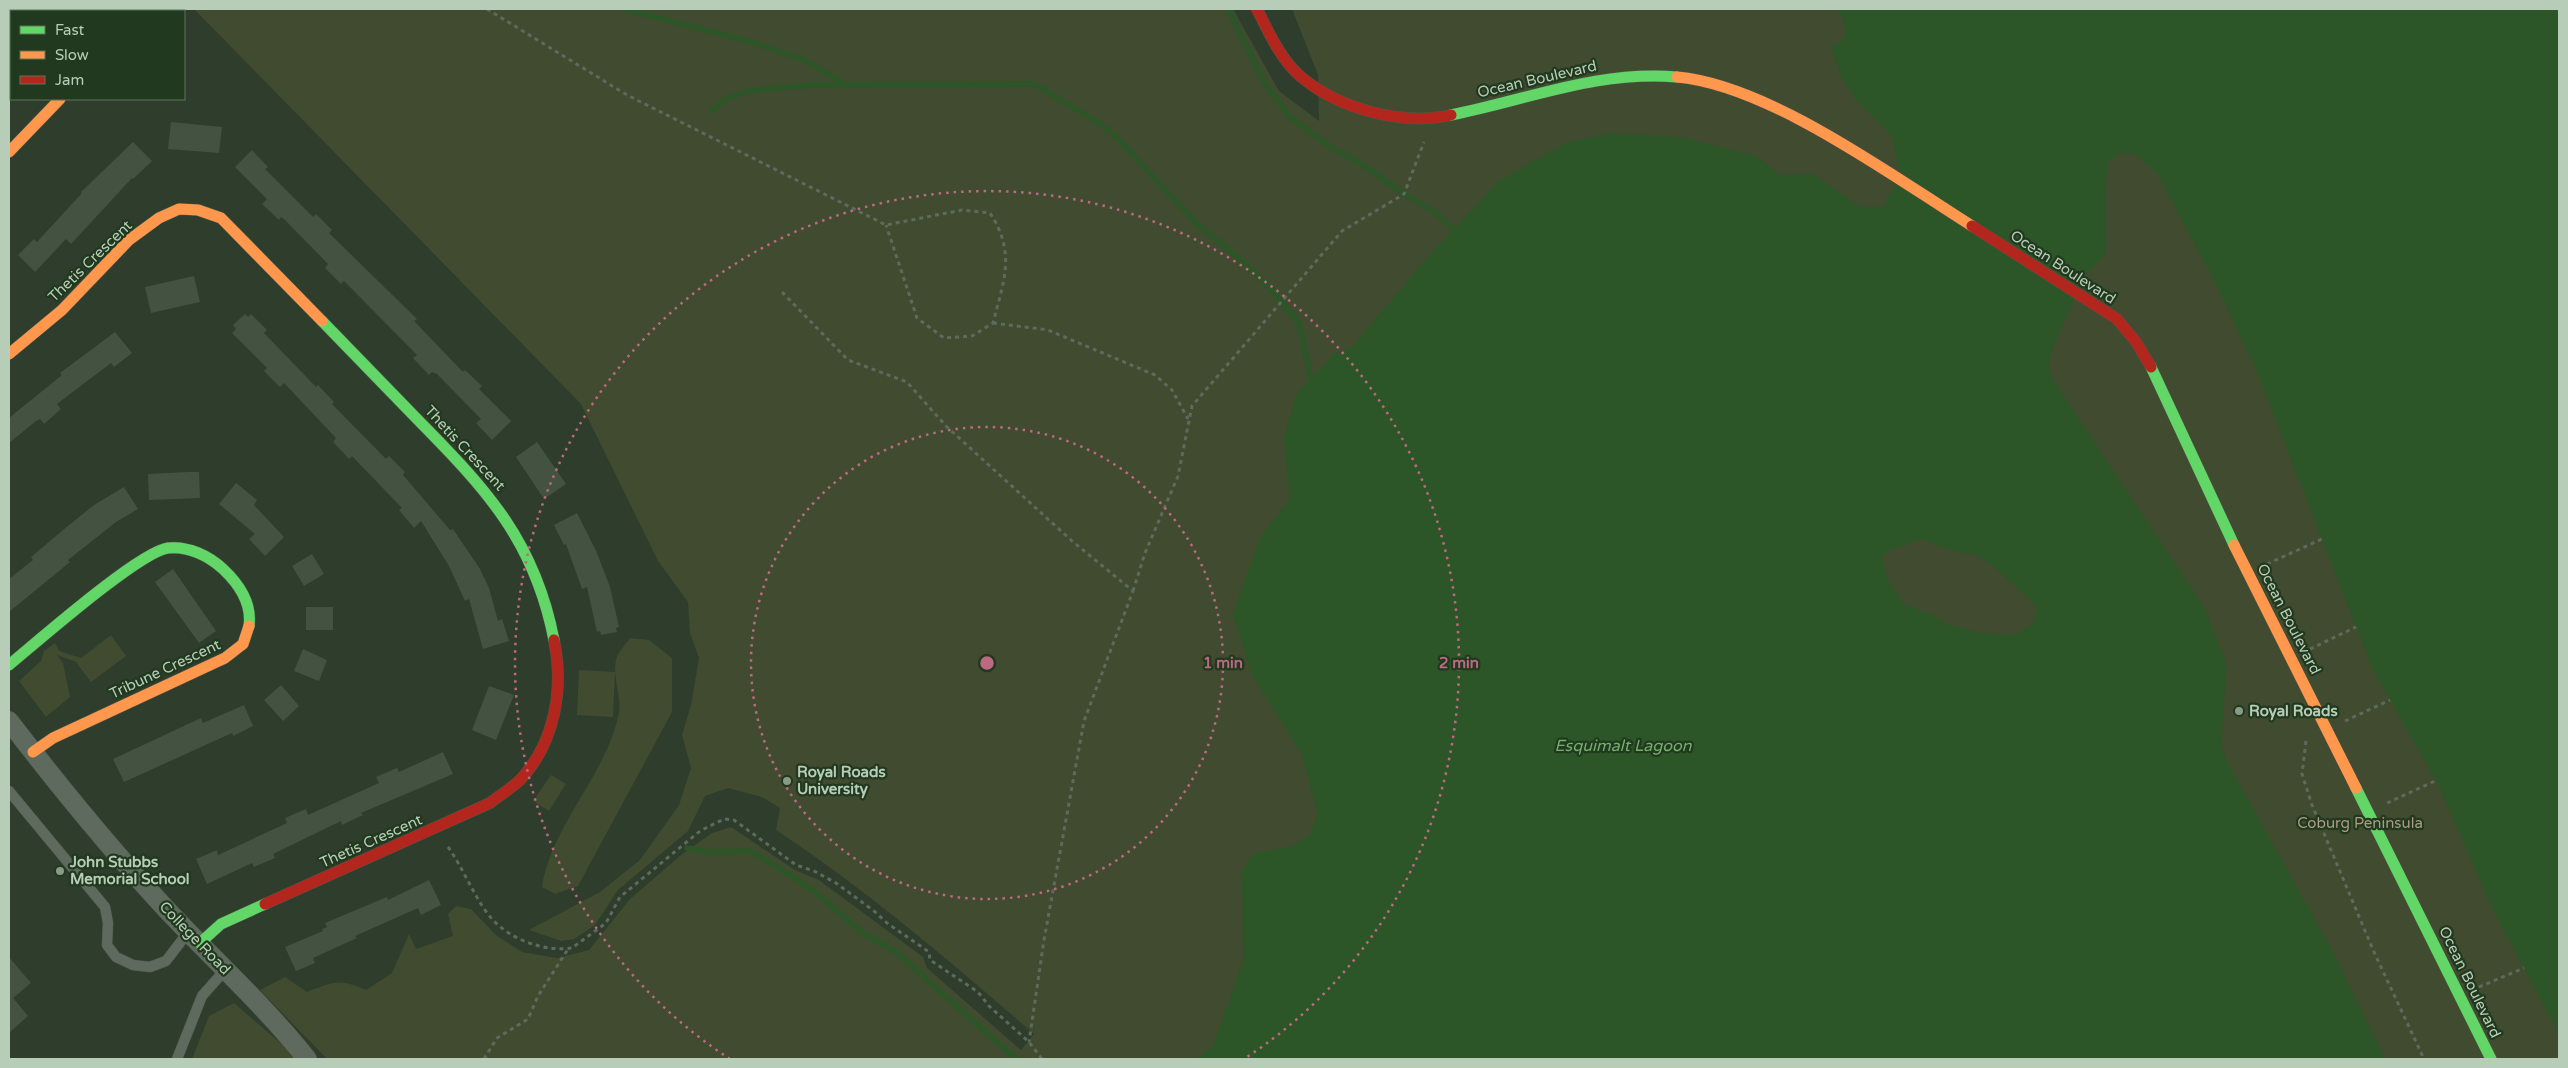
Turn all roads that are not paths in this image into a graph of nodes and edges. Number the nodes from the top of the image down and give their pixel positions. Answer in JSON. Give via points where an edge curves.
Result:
{"nodes":[{"id":1,"x":1256,"y":9,"type":"edge"},
{"id":2,"x":59,"y":100,"type":"edge"},
{"id":3,"x":9,"y":152,"type":"edge"},
{"id":4,"x":9,"y":354,"type":"edge"},
{"id":5,"x":9,"y":665,"type":"edge"},
{"id":6,"x":9,"y":721,"type":"edge"},
{"id":7,"x":33,"y":752,"type":"junction"},
{"id":8,"x":9,"y":791,"type":"edge"},
{"id":9,"x":194,"y":937,"type":"junction"},
{"id":10,"x":225,"y":970,"type":"junction"},
{"id":11,"x":177,"y":1059,"type":"edge"},
{"id":12,"x":307,"y":1059,"type":"edge"},
{"id":13,"x":2491,"y":1059,"type":"edge"}],
"edges":[{"from":1,"to":13,"type":"street","name":"Ocean Boulevard","via":[[1298,76],[1338,99],[1380,114],[1434,118],[1580,81],[1627,76],[1666,75],[1721,87],[1813,128],[2117,320],[2136,342],[2154,372],[2213,503]]},
{"from":2,"to":3,"type":"street"},
{"from":4,"to":9,"type":"street","name":"Thetis Crescent","via":[[60,312],[136,236],[157,220],[174,210],[191,209],[222,218],[475,478],[509,523],[538,582],[555,645],[558,707],[542,751],[519,782],[490,803]]},
{"from":5,"to":7,"type":"street","name":"Tribune Crescent","via":[[138,562],[154,552],[170,548],[187,548],[214,561],[240,590],[249,610],[250,626],[237,651],[53,738]]},
{"from":6,"to":7,"type":"street","name":"College Road"},
{"from":7,"to":9,"type":"street","name":"College Road","via":[[126,863]]},
{"from":8,"to":9,"type":"lane","via":[[105,907],[107,944],[116,957],[133,965],[150,967],[166,961]]},
{"from":9,"to":10,"type":"street","name":"College Road"},
{"from":10,"to":11,"type":"lane","via":[[202,996]]},
{"from":10,"to":12,"type":"street","name":"College Road"}]}
